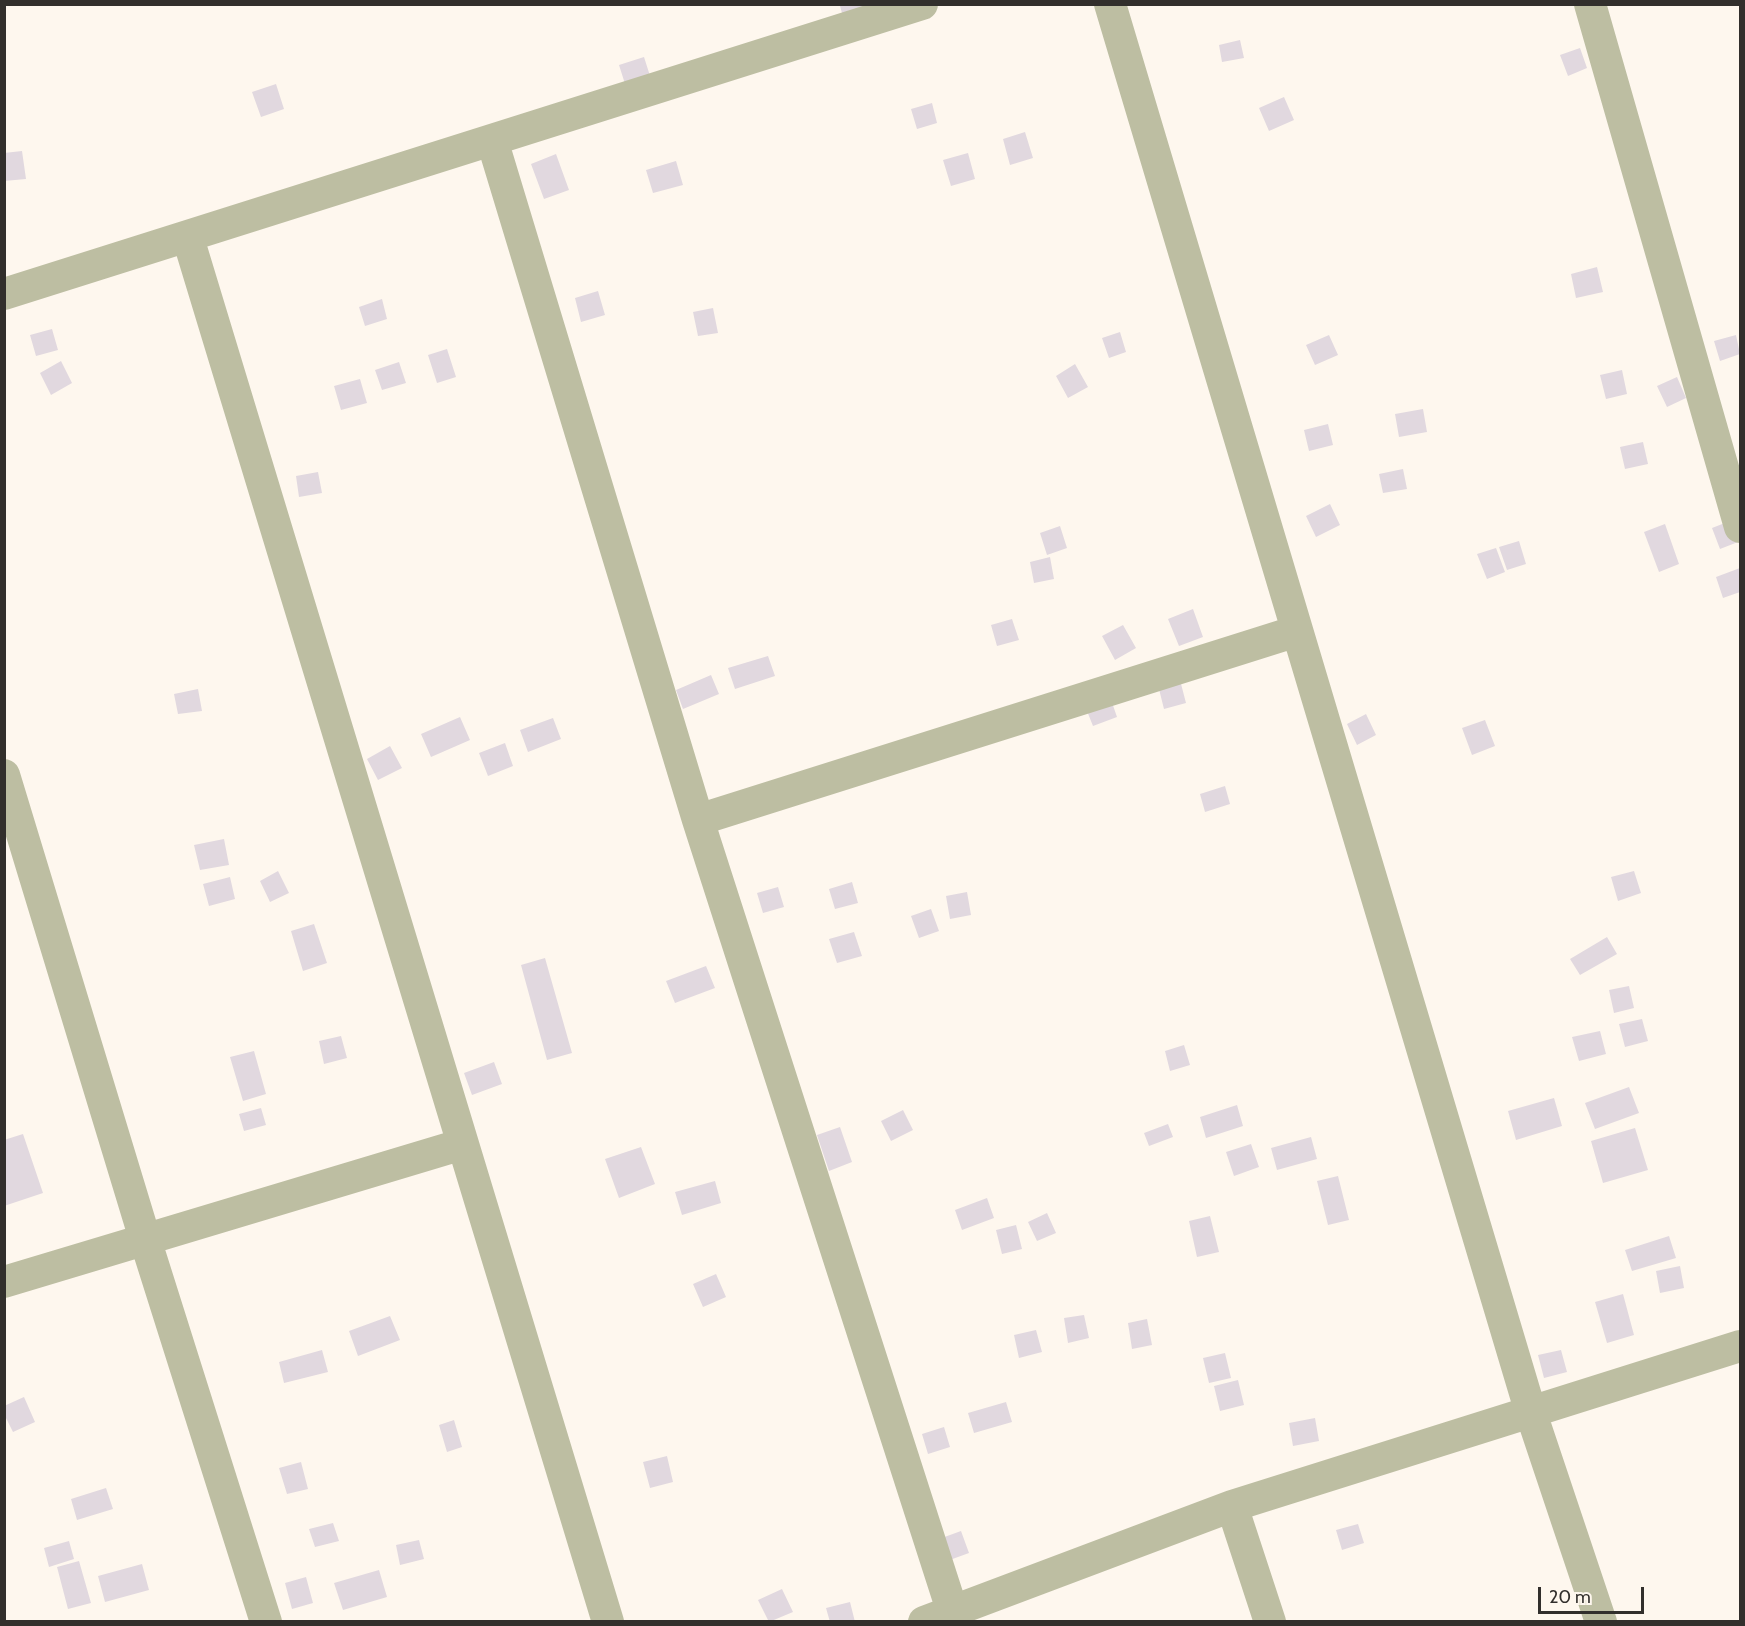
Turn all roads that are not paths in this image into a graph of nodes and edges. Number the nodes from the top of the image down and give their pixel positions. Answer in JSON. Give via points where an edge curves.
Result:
{"nodes":[{"id":1,"x":922,"y":4,"type":"edge"},
{"id":2,"x":1110,"y":4,"type":"edge"},
{"id":3,"x":1590,"y":4,"type":"edge"},
{"id":4,"x":492,"y":140,"type":"junction"},
{"id":5,"x":188,"y":238,"type":"junction"},
{"id":6,"x":4,"y":294,"type":"edge"},
{"id":7,"x":1740,"y":527,"type":"edge"},
{"id":8,"x":1297,"y":631,"type":"junction"},
{"id":9,"x":4,"y":775,"type":"edge"},
{"id":10,"x":698,"y":820,"type":"junction"},
{"id":11,"x":463,"y":1144,"type":"junction"},
{"id":12,"x":145,"y":1239,"type":"junction"},
{"id":13,"x":4,"y":1282,"type":"edge"},
{"id":14,"x":1740,"y":1346,"type":"edge"},
{"id":15,"x":1531,"y":1413,"type":"junction"},
{"id":16,"x":1232,"y":1506,"type":"junction"},
{"id":17,"x":937,"y":1619,"type":"edge"},
{"id":18,"x":266,"y":1622,"type":"edge"},
{"id":19,"x":608,"y":1622,"type":"edge"},
{"id":20,"x":1270,"y":1622,"type":"edge"},
{"id":21,"x":1601,"y":1622,"type":"edge"}],
"edges":[{"from":1,"to":4,"type":"street"},
{"from":2,"to":8,"type":"street"},
{"from":3,"to":7,"type":"street"},
{"from":4,"to":5,"type":"street"},
{"from":4,"to":10,"type":"street"},
{"from":5,"to":6,"type":"street"},
{"from":5,"to":11,"type":"street"},
{"from":8,"to":10,"type":"street"},
{"from":8,"to":15,"type":"street"},
{"from":9,"to":12,"type":"street"},
{"from":10,"to":17,"type":"street"},
{"from":11,"to":12,"type":"street"},
{"from":11,"to":19,"type":"street"},
{"from":12,"to":13,"type":"street"},
{"from":12,"to":18,"type":"street"},
{"from":14,"to":15,"type":"street"},
{"from":15,"to":16,"type":"street"},
{"from":15,"to":21,"type":"street"},
{"from":16,"to":17,"type":"street"},
{"from":16,"to":20,"type":"street"}]}
